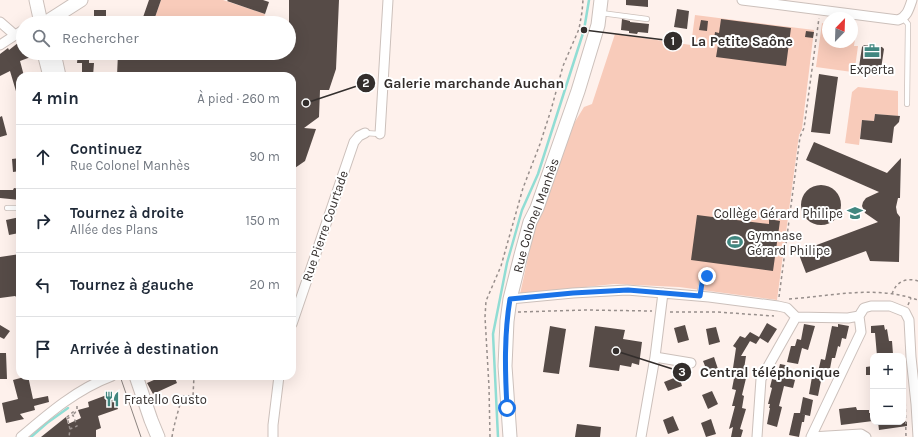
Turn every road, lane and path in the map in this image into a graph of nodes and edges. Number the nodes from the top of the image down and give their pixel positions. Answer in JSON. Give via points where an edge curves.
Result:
{"nodes":[{"id":1,"x":36,"y":0,"type":"edge"},
{"id":2,"x":81,"y":0,"type":"edge"},
{"id":3,"x":388,"y":0,"type":"edge"},
{"id":4,"x":742,"y":0,"type":"edge"},
{"id":5,"x":912,"y":0,"type":"edge"},
{"id":6,"x":600,"y":6,"type":"edge"},
{"id":7,"x":820,"y":10,"type":"junction"},
{"id":8,"x":39,"y":16,"type":"edge"},
{"id":9,"x":56,"y":16,"type":"edge"},
{"id":10,"x":903,"y":18,"type":"junction"},
{"id":11,"x":647,"y":19,"type":"dead end"},
{"id":12,"x":0,"y":22,"type":"edge"},
{"id":13,"x":15,"y":35,"type":"joint"},
{"id":14,"x":0,"y":45,"type":"edge"},
{"id":15,"x":46,"y":60,"type":"edge"},
{"id":16,"x":56,"y":60,"type":"edge"},
{"id":17,"x":49,"y":72,"type":"edge"},
{"id":18,"x":58,"y":72,"type":"edge"},
{"id":19,"x":907,"y":104,"type":"dead end"},
{"id":20,"x":365,"y":133,"type":"joint"},
{"id":21,"x":380,"y":134,"type":"joint"},
{"id":22,"x":8,"y":208,"type":"dead end"},
{"id":23,"x":16,"y":208,"type":"edge"},
{"id":24,"x":707,"y":276,"type":"dead end"},
{"id":25,"x":918,"y":281,"type":"edge"},
{"id":26,"x":663,"y":293,"type":"junction"},
{"id":27,"x":892,"y":294,"type":"junction"},
{"id":28,"x":700,"y":296,"type":"junction"},
{"id":29,"x":510,"y":299,"type":"junction"},
{"id":30,"x":779,"y":299,"type":"dead end"},
{"id":31,"x":786,"y":299,"type":"dead end"},
{"id":32,"x":918,"y":300,"type":"edge"},
{"id":33,"x":296,"y":312,"type":"edge"},
{"id":34,"x":518,"y":312,"type":"dead end"},
{"id":35,"x":660,"y":312,"type":"junction"},
{"id":36,"x":774,"y":316,"type":"dead end"},
{"id":37,"x":859,"y":316,"type":"junction"},
{"id":38,"x":796,"y":317,"type":"junction"},
{"id":39,"x":655,"y":357,"type":"junction"},
{"id":40,"x":692,"y":363,"type":"dead end"},
{"id":41,"x":96,"y":380,"type":"edge"},
{"id":42,"x":134,"y":380,"type":"edge"},
{"id":43,"x":134,"y":380,"type":"edge"},
{"id":44,"x":194,"y":380,"type":"edge"},
{"id":45,"x":279,"y":380,"type":"edge"},
{"id":46,"x":70,"y":429,"type":"junction"},
{"id":47,"x":21,"y":437,"type":"edge"},
{"id":48,"x":69,"y":437,"type":"edge"},
{"id":49,"x":149,"y":437,"type":"edge"},
{"id":50,"x":158,"y":437,"type":"edge"},
{"id":51,"x":172,"y":437,"type":"edge"},
{"id":52,"x":273,"y":437,"type":"edge"},
{"id":53,"x":510,"y":437,"type":"edge"},
{"id":54,"x":641,"y":437,"type":"edge"},
{"id":55,"x":757,"y":437,"type":"edge"},
{"id":56,"x":811,"y":437,"type":"edge"},
{"id":57,"x":866,"y":437,"type":"edge"},
{"id":58,"x":918,"y":437,"type":"edge"}],
"edges":[{"from":1,"to":8,"type":"street"},
{"from":2,"to":9,"type":"street"},
{"from":3,"to":21,"type":"street"},
{"from":4,"to":7,"type":"street"},
{"from":5,"to":10,"type":"street"},
{"from":6,"to":11,"type":"lane"},
{"from":6,"to":29,"type":"street","name":"Rue Colonel Manhès","via":[[598,25],[578,91],[538,208],[530,222]]},
{"from":7,"to":10,"type":"street","via":[[898,20]]},
{"from":7,"to":30,"type":"path"},
{"from":10,"to":19,"type":"lane","via":[[908,24]]},
{"from":12,"to":13,"type":"street"},
{"from":13,"to":14,"type":"street"},
{"from":15,"to":17,"type":"street"},
{"from":16,"to":18,"type":"street"},
{"from":20,"to":21,"type":"lane"},
{"from":20,"to":33,"type":"street","name":"Rue Pierre Courtade","via":[[354,142]]},
{"from":22,"to":23,"type":"lane"},
{"from":24,"to":28,"type":"lane","via":[[703,276]]},
{"from":25,"to":27,"type":"path","via":[[902,281]]},
{"from":26,"to":28,"type":"street"},
{"from":26,"to":29,"type":"street","via":[[628,290]]},
{"from":26,"to":35,"type":"street"},
{"from":27,"to":31,"type":"path","via":[[870,292]]},
{"from":27,"to":32,"type":"path"},
{"from":28,"to":38,"type":"street","via":[[787,308]]},
{"from":29,"to":53,"type":"street","name":"Rue Colonel Manhès","via":[[505,366]]},
{"from":34,"to":35,"type":"path"},
{"from":35,"to":36,"type":"path"},
{"from":35,"to":39,"type":"street"},
{"from":37,"to":38,"type":"street"},
{"from":37,"to":56,"type":"street","via":[[861,332]]},
{"from":37,"to":58,"type":"street","via":[[864,308],[890,306],[905,312],[909,320]]},
{"from":38,"to":55,"type":"street","via":[[760,379]]},
{"from":39,"to":40,"type":"street"},
{"from":39,"to":54,"type":"street"},
{"from":41,"to":47,"type":"street","via":[[58,406]]},
{"from":42,"to":49,"type":"street"},
{"from":43,"to":50,"type":"street"},
{"from":44,"to":51,"type":"path","via":[[193,396],[182,396]]},
{"from":45,"to":52,"type":"street"},
{"from":46,"to":46,"type":"path","via":[[67,417],[73,412],[78,426]]},
{"from":46,"to":48,"type":"path"},
{"from":56,"to":57,"type":"street","via":[[861,434]]}]}
